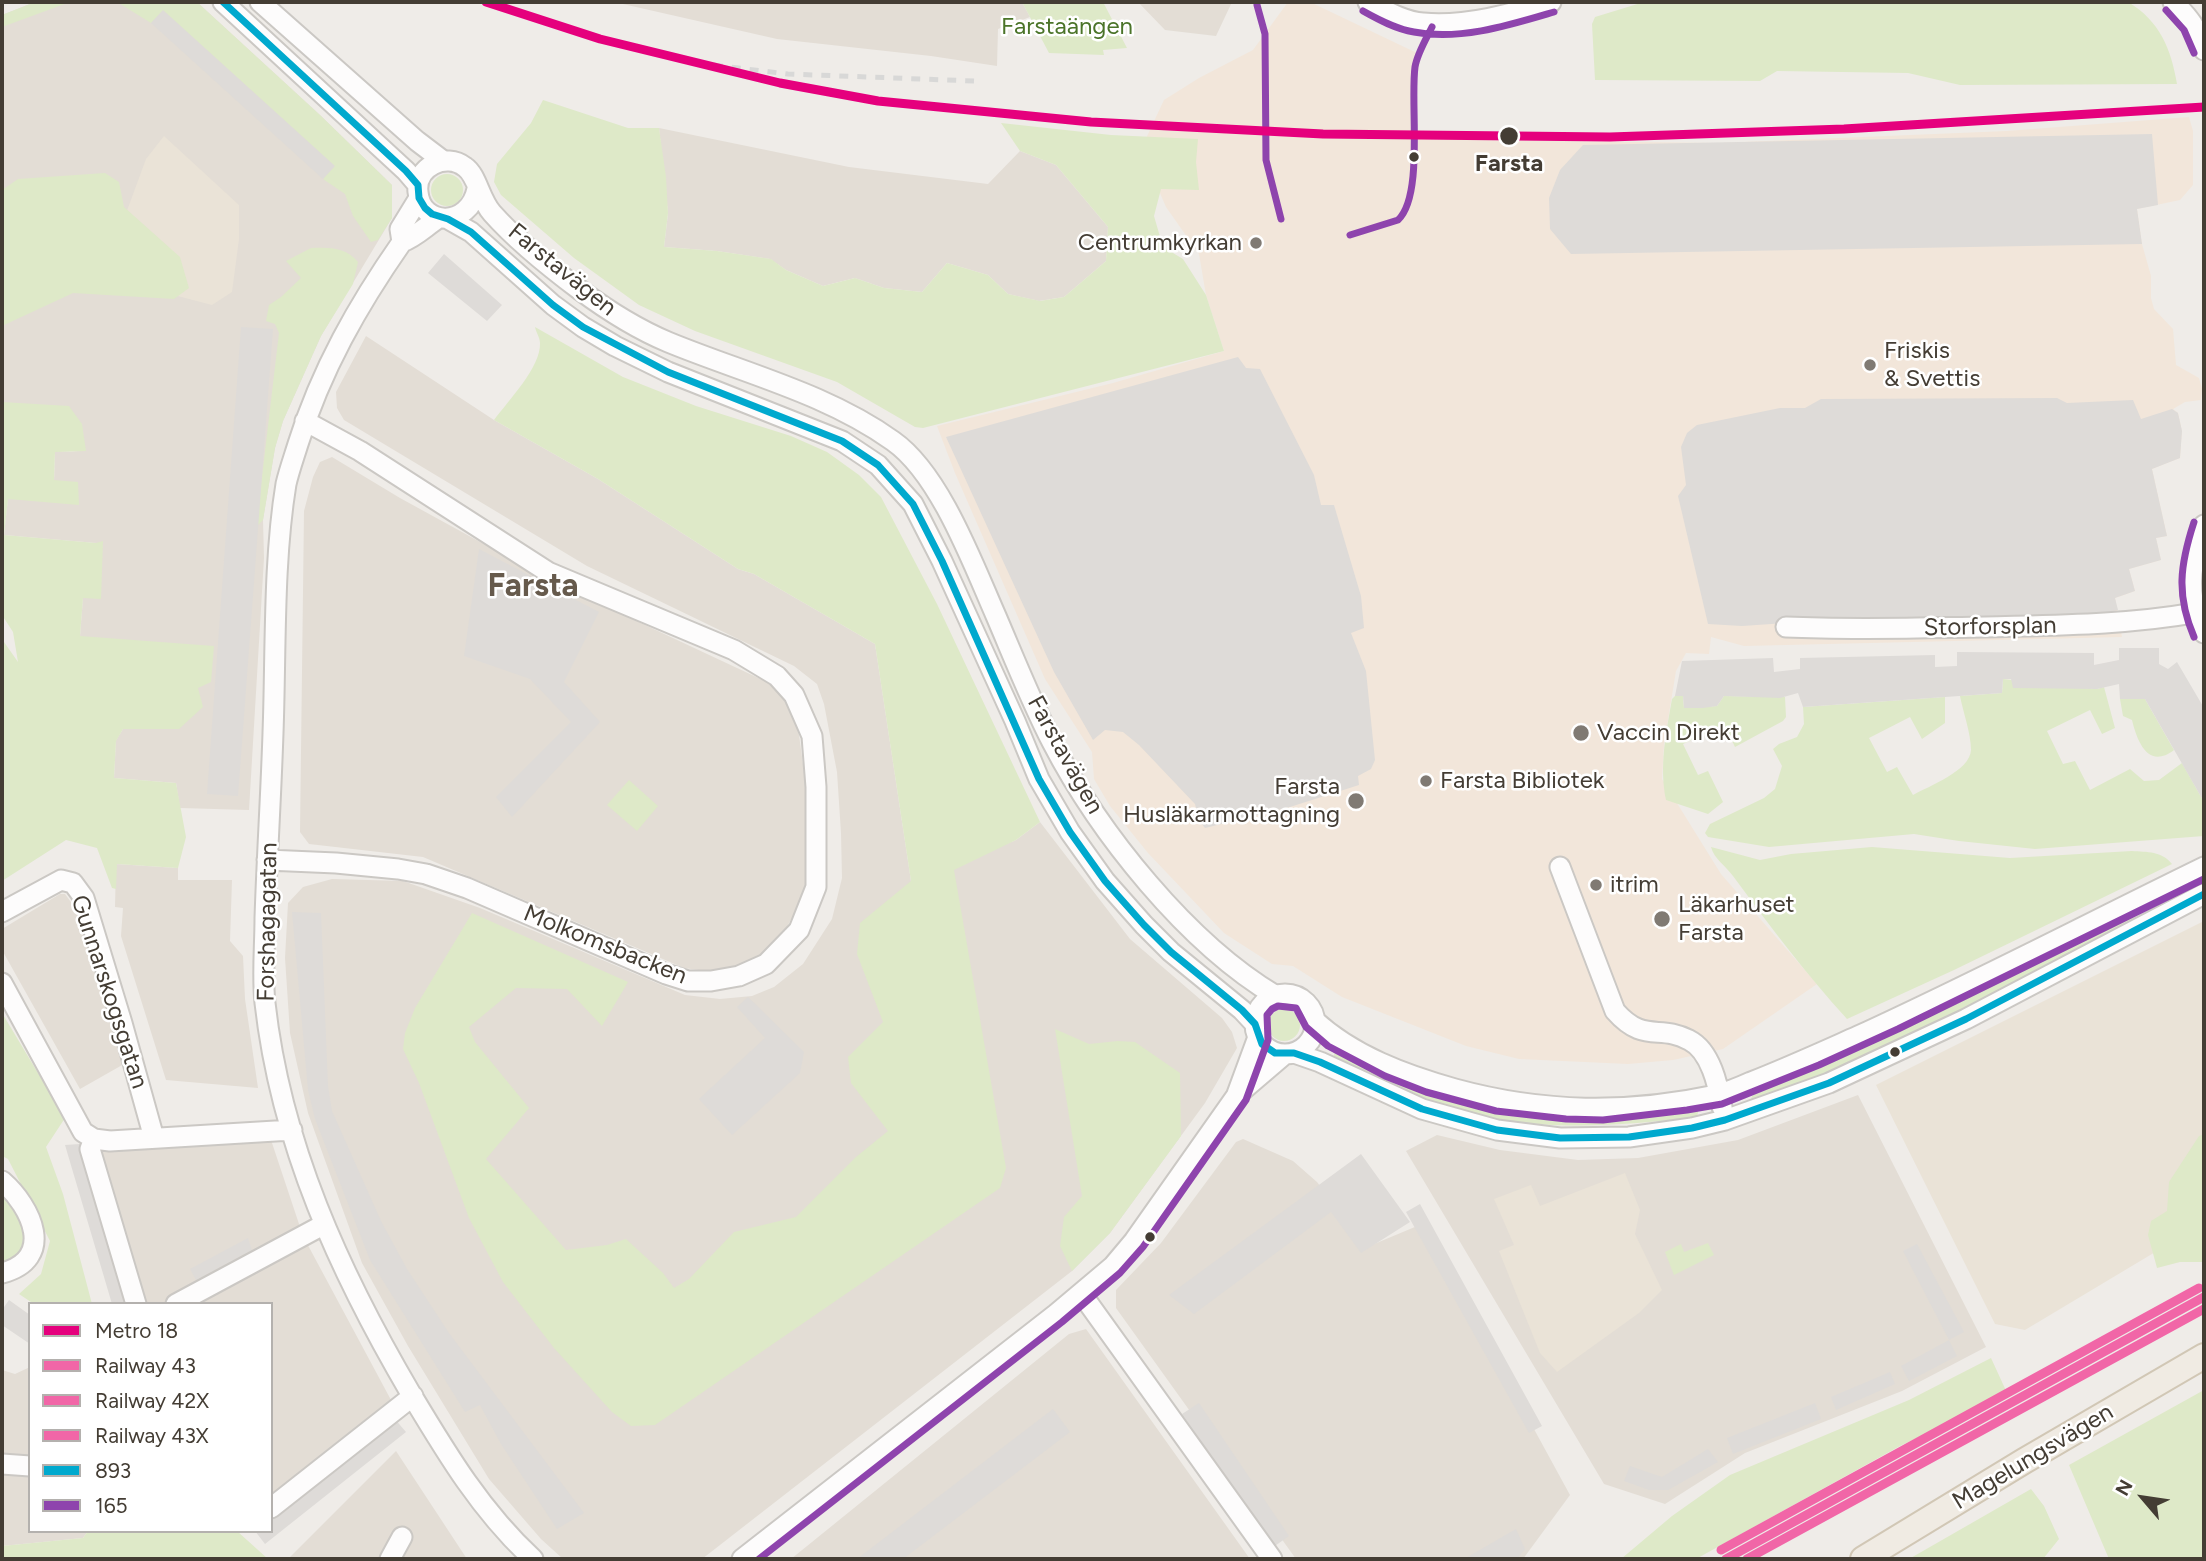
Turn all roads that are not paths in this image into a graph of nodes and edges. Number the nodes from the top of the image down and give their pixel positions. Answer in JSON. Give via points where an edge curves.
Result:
{"nodes":[{"id":1,"x":223,"y":2,"type":"edge"},
{"id":2,"x":260,"y":2,"type":"edge"},
{"id":3,"x":1368,"y":2,"type":"edge"},
{"id":4,"x":1551,"y":2,"type":"edge"},
{"id":5,"x":2173,"y":2,"type":"edge"},
{"id":6,"x":2204,"y":50,"type":"edge"},
{"id":7,"x":442,"y":160,"type":"junction"},
{"id":8,"x":477,"y":189,"type":"junction"},
{"id":9,"x":419,"y":191,"type":"junction"},
{"id":10,"x":444,"y":218,"type":"junction"},
{"id":11,"x":402,"y":242,"type":"junction"},
{"id":12,"x":305,"y":421,"type":"junction"},
{"id":13,"x":921,"y":465,"type":"junction"},
{"id":14,"x":913,"y":504,"type":"junction"},
{"id":15,"x":2204,"y":525,"type":"edge"},
{"id":16,"x":2194,"y":613,"type":"junction"},
{"id":17,"x":1786,"y":627,"type":"dead end"},
{"id":18,"x":2204,"y":633,"type":"edge"},
{"id":19,"x":1015,"y":721,"type":"junction"},
{"id":20,"x":1051,"y":741,"type":"junction"},
{"id":21,"x":267,"y":860,"type":"junction"},
{"id":22,"x":1560,"y":867,"type":"dead end"},
{"id":23,"x":2204,"y":867,"type":"edge"},
{"id":24,"x":2204,"y":894,"type":"edge"},
{"id":25,"x":2,"y":912,"type":"edge"},
{"id":26,"x":2,"y":983,"type":"edge"},
{"id":27,"x":1276,"y":996,"type":"junction"},
{"id":28,"x":1314,"y":1020,"type":"junction"},
{"id":29,"x":1256,"y":1031,"type":"junction"},
{"id":30,"x":1289,"y":1054,"type":"junction"},
{"id":31,"x":1720,"y":1094,"type":"junction"},
{"id":32,"x":1237,"y":1095,"type":"junction"},
{"id":33,"x":1725,"y":1121,"type":"junction"},
{"id":34,"x":292,"y":1130,"type":"junction"},
{"id":35,"x":154,"y":1138,"type":"junction"},
{"id":36,"x":94,"y":1139,"type":"junction"},
{"id":37,"x":2,"y":1181,"type":"edge"},
{"id":38,"x":323,"y":1225,"type":"junction"},
{"id":39,"x":2,"y":1273,"type":"edge"},
{"id":40,"x":1082,"y":1293,"type":"junction"},
{"id":41,"x":135,"y":1302,"type":"edge"},
{"id":42,"x":180,"y":1302,"type":"edge"},
{"id":43,"x":2204,"y":1356,"type":"edge"},
{"id":44,"x":412,"y":1396,"type":"junction"},
{"id":45,"x":2,"y":1464,"type":"edge"},
{"id":46,"x":28,"y":1466,"type":"edge"},
{"id":47,"x":273,"y":1506,"type":"edge"},
{"id":48,"x":402,"y":1537,"type":"dead end"},
{"id":49,"x":390,"y":1559,"type":"edge"},
{"id":50,"x":533,"y":1559,"type":"edge"},
{"id":51,"x":742,"y":1559,"type":"edge"},
{"id":52,"x":1272,"y":1559,"type":"edge"},
{"id":53,"x":1863,"y":1559,"type":"edge"}],
"edges":[{"from":1,"to":9,"type":"street","name":"Farstavägen","via":[[406,171]]},
{"from":2,"to":7,"type":"street","name":"Farstavägen"},
{"from":3,"to":4,"type":"street","via":[[1422,23],[1467,22]]},
{"from":5,"to":6,"type":"street","via":[[2189,17]]},
{"from":7,"to":8,"type":"street","name":"Farstavägen","via":[[468,168]]},
{"from":7,"to":9,"type":"street","via":[[425,171]]},
{"from":8,"to":10,"type":"street","via":[[468,210]]},
{"from":8,"to":13,"type":"street","name":"Farstavägen","via":[[490,211],[555,270],[620,317],[665,341],[859,418]]},
{"from":9,"to":10,"type":"street","name":"Farstavägen","via":[[425,208]]},
{"from":9,"to":11,"type":"street","name":"Forshagagatan","via":[[400,229]]},
{"from":10,"to":11,"type":"street","name":"Forshagagatan"},
{"from":10,"to":14,"type":"street","name":"Farstavägen","via":[[471,232],[583,327],[667,372],[842,440],[878,465]]},
{"from":11,"to":12,"type":"street","name":"Forshagagatan","via":[[337,345]]},
{"from":12,"to":21,"type":"street","name":"Forshagagatan","via":[[287,482],[280,542]]},
{"from":12,"to":21,"type":"street","name":"Molkomsbacken","via":[[360,451],[548,572],[734,650],[777,677],[794,695],[812,736],[816,887],[799,930],[766,964],[727,979],[688,981],[426,874]]},
{"from":13,"to":14,"type":"street"},
{"from":13,"to":20,"type":"street","name":"Farstavägen","via":[[969,555]]},
{"from":14,"to":19,"type":"street","name":"Farstavägen"},
{"from":15,"to":16,"type":"street","via":[[2192,572]]},
{"from":16,"to":17,"type":"street","name":"Storforsplan","via":[[2052,625]]},
{"from":16,"to":18,"type":"street"},
{"from":19,"to":20,"type":"street"},
{"from":19,"to":29,"type":"street","name":"Farstavägen","via":[[1055,808],[1105,880],[1171,952],[1242,1010]]},
{"from":20,"to":27,"type":"street","name":"Farstavägen","via":[[1100,821],[1167,904],[1247,979]]},
{"from":21,"to":34,"type":"street","name":"Forshagagatan","via":[[265,1002]]},
{"from":22,"to":31,"type":"street","via":[[1615,1011],[1644,1032],[1690,1040],[1704,1054]]},
{"from":23,"to":31,"type":"street","name":"Farstavägen","via":[[1893,1020]]},
{"from":24,"to":33,"type":"street","name":"Farstavägen","via":[[1966,1018],[1829,1083]]},
{"from":25,"to":35,"type":"street","name":"Gunnarskogsgatan","via":[[61,880],[73,883],[84,898]]},
{"from":26,"to":36,"type":"street","via":[[83,1132]]},
{"from":27,"to":28,"type":"street","name":"Farstavägen","via":[[1301,999]]},
{"from":27,"to":29,"type":"street","via":[[1257,1011]]},
{"from":28,"to":30,"type":"street","via":[[1314,1033],[1305,1046]]},
{"from":28,"to":31,"type":"street","name":"Farstavägen","via":[[1342,1043],[1391,1067],[1499,1101],[1603,1109]]},
{"from":29,"to":30,"type":"street","name":"Farstavägen","via":[[1268,1049]]},
{"from":29,"to":32,"type":"street"},
{"from":30,"to":32,"type":"street"},
{"from":30,"to":33,"type":"street","name":"Farstavägen","via":[[1320,1062],[1422,1109],[1497,1129],[1560,1138],[1629,1137]]},
{"from":31,"to":33,"type":"street"},
{"from":32,"to":40,"type":"street","via":[[1134,1241]]},
{"from":34,"to":35,"type":"street"},
{"from":34,"to":38,"type":"street","name":"Forshagagatan"},
{"from":35,"to":36,"type":"street"},
{"from":36,"to":41,"type":"street","via":[[90,1149]]},
{"from":37,"to":39,"type":"street","via":[[28,1213],[36,1237],[27,1260],[16,1270]]},
{"from":38,"to":42,"type":"street"},
{"from":38,"to":44,"type":"street","name":"Forshagagatan","via":[[350,1285]]},
{"from":40,"to":51,"type":"street"},
{"from":40,"to":52,"type":"street"},
{"from":43,"to":53,"type":"main road","name":"Magelungsvägen"},
{"from":44,"to":47,"type":"street"},
{"from":44,"to":50,"type":"street","name":"Forshagagatan","via":[[466,1484]]},
{"from":45,"to":46,"type":"street"},
{"from":48,"to":49,"type":"street"}]}
